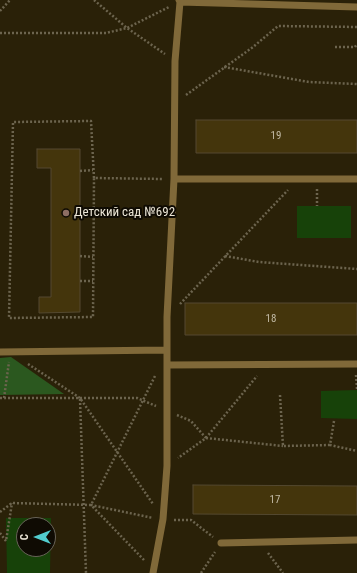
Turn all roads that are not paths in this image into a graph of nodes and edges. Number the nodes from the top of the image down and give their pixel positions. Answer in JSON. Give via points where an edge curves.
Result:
{"nodes":[{"id":1,"x":180,"y":1,"type":"edge"},
{"id":2,"x":357,"y":7,"type":"edge"},
{"id":3,"x":174,"y":179,"type":"junction"},
{"id":4,"x":357,"y":179,"type":"edge"},
{"id":5,"x":167,"y":350,"type":"junction"},
{"id":6,"x":0,"y":352,"type":"edge"},
{"id":7,"x":357,"y":364,"type":"edge"},
{"id":8,"x":167,"y":365,"type":"junction"},
{"id":9,"x":357,"y":540,"type":"edge"},
{"id":10,"x":221,"y":543,"type":"road end"},
{"id":11,"x":153,"y":572,"type":"edge"}],
"edges":[{"from":1,"to":2,"type":"lane"},
{"from":1,"to":3,"type":"lane","via":[[175,61]]},
{"from":3,"to":4,"type":"lane"},
{"from":3,"to":5,"type":"lane"},
{"from":5,"to":6,"type":"lane"},
{"from":5,"to":8,"type":"lane"},
{"from":7,"to":8,"type":"lane"},
{"from":8,"to":11,"type":"lane","via":[[167,466],[163,519]]},
{"from":9,"to":10,"type":"lane"}]}
